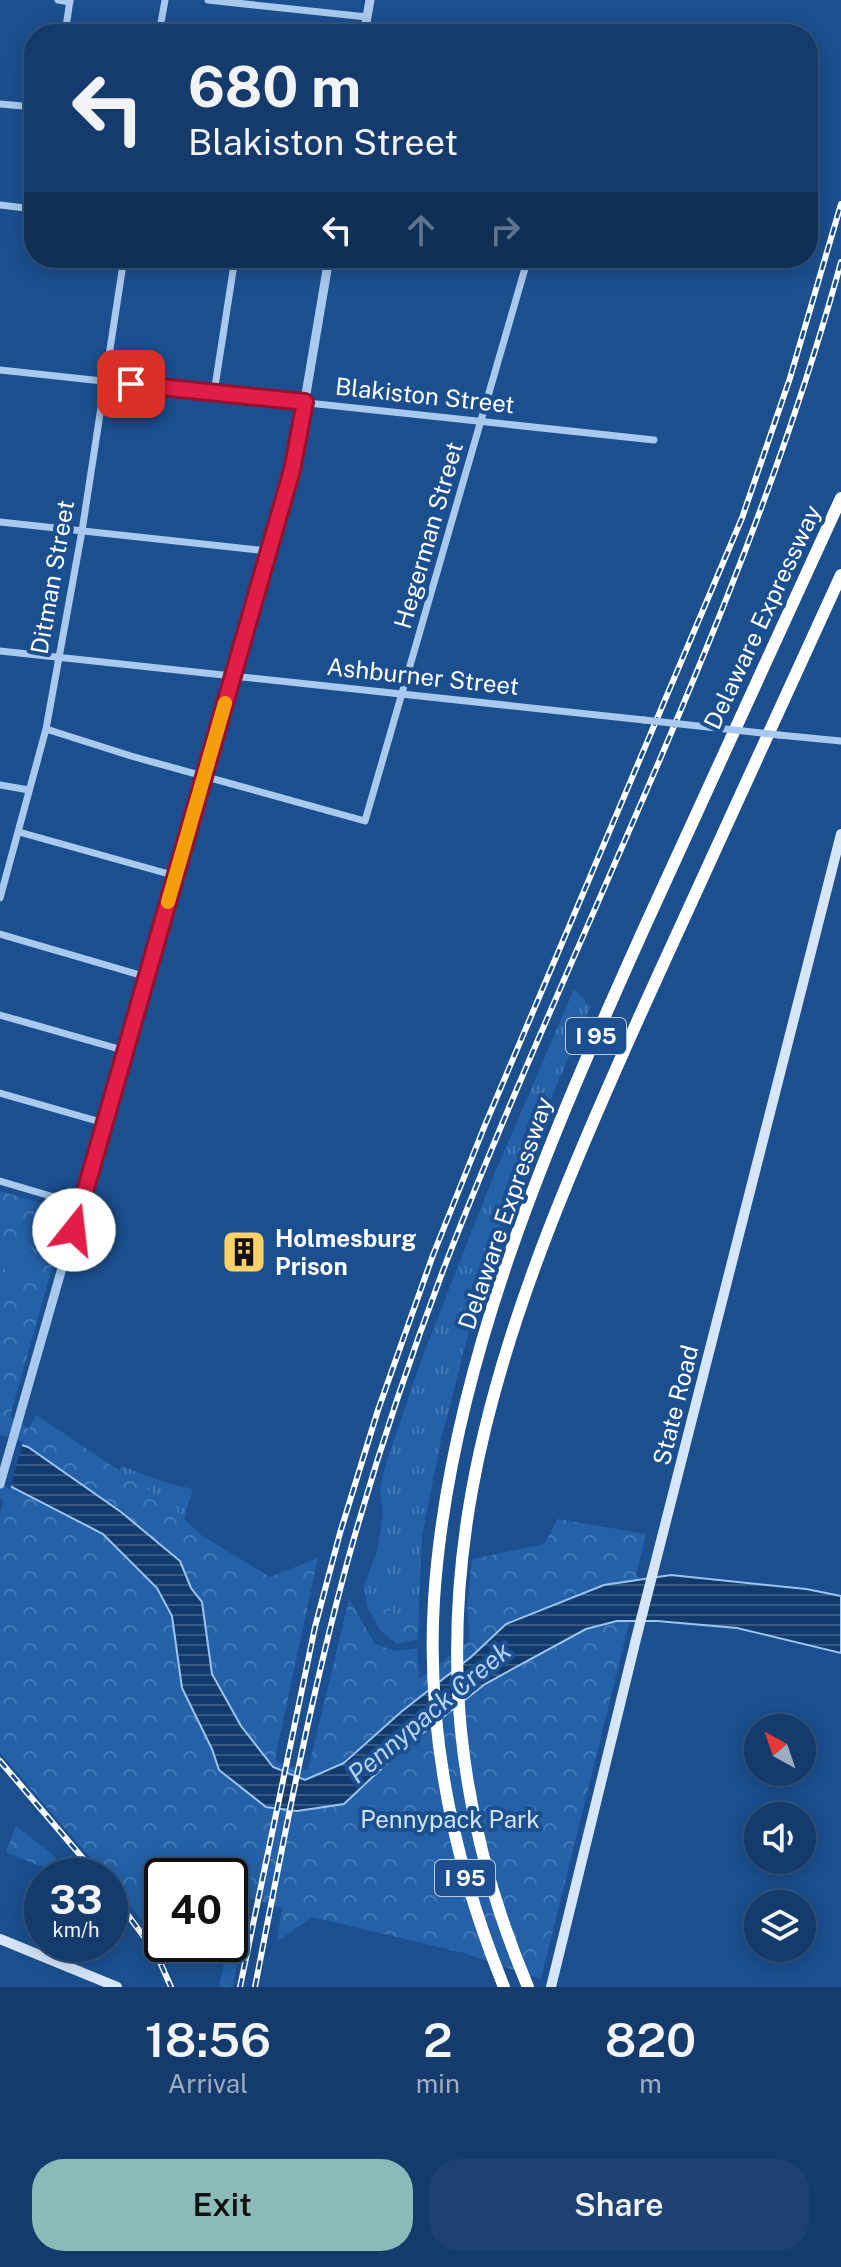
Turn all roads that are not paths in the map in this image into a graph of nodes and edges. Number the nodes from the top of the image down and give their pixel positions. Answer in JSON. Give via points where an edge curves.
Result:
{"nodes":[{"id":1,"x":58,"y":0,"type":"edge"},
{"id":2,"x":165,"y":0,"type":"edge"},
{"id":3,"x":208,"y":0,"type":"edge"},
{"id":4,"x":370,"y":0,"type":"edge"},
{"id":5,"x":70,"y":1,"type":"edge"},
{"id":6,"x":367,"y":17,"type":"junction"},
{"id":7,"x":67,"y":24,"type":"edge"},
{"id":8,"x":161,"y":24,"type":"edge"},
{"id":9,"x":366,"y":24,"type":"edge"},
{"id":10,"x":0,"y":104,"type":"edge"},
{"id":11,"x":24,"y":106,"type":"edge"},
{"id":12,"x":0,"y":205,"type":"edge"},
{"id":13,"x":24,"y":208,"type":"edge"},
{"id":14,"x":122,"y":268,"type":"edge"},
{"id":15,"x":233,"y":268,"type":"edge"},
{"id":16,"x":327,"y":268,"type":"edge"},
{"id":17,"x":525,"y":268,"type":"edge"},
{"id":18,"x":0,"y":370,"type":"edge"},
{"id":19,"x":104,"y":381,"type":"junction"},
{"id":20,"x":214,"y":393,"type":"junction"},
{"id":21,"x":305,"y":402,"type":"junction"},
{"id":22,"x":481,"y":422,"type":"junction"},
{"id":23,"x":654,"y":440,"type":"dead end"},
{"id":24,"x":841,"y":498,"type":"edge"},
{"id":25,"x":0,"y":522,"type":"edge"},
{"id":26,"x":82,"y":531,"type":"junction"},
{"id":27,"x":268,"y":551,"type":"junction"},
{"id":28,"x":841,"y":575,"type":"edge"},
{"id":29,"x":0,"y":651,"type":"edge"},
{"id":30,"x":58,"y":658,"type":"junction"},
{"id":31,"x":232,"y":676,"type":"junction"},
{"id":32,"x":402,"y":695,"type":"junction"},
{"id":33,"x":46,"y":729,"type":"junction"},
{"id":34,"x":841,"y":741,"type":"edge"},
{"id":35,"x":205,"y":775,"type":"junction"},
{"id":36,"x":0,"y":785,"type":"edge"},
{"id":37,"x":29,"y":790,"type":"junction"},
{"id":38,"x":19,"y":832,"type":"junction"},
{"id":39,"x":841,"y":834,"type":"edge"},
{"id":40,"x":176,"y":876,"type":"junction"},
{"id":41,"x":0,"y":898,"type":"edge"},
{"id":42,"x":0,"y":934,"type":"edge"},
{"id":43,"x":147,"y":977,"type":"junction"},
{"id":44,"x":0,"y":1015,"type":"edge"},
{"id":45,"x":126,"y":1051,"type":"junction"},
{"id":46,"x":0,"y":1093,"type":"edge"},
{"id":47,"x":104,"y":1123,"type":"junction"},
{"id":48,"x":0,"y":1181,"type":"edge"},
{"id":49,"x":81,"y":1205,"type":"junction"},
{"id":50,"x":0,"y":1483,"type":"edge"},
{"id":51,"x":0,"y":1939,"type":"edge"},
{"id":52,"x":117,"y":1987,"type":"edge"},
{"id":53,"x":504,"y":1987,"type":"edge"},
{"id":54,"x":528,"y":1987,"type":"edge"},
{"id":55,"x":551,"y":1987,"type":"edge"}],
"edges":[{"from":1,"to":5,"type":"street"},
{"from":2,"to":8,"type":"street"},
{"from":3,"to":6,"type":"street"},
{"from":4,"to":6,"type":"street"},
{"from":5,"to":7,"type":"street"},
{"from":6,"to":9,"type":"street"},
{"from":10,"to":11,"type":"street"},
{"from":12,"to":13,"type":"street"},
{"from":14,"to":19,"type":"street","name":"Ditman Street"},
{"from":15,"to":20,"type":"street"},
{"from":16,"to":21,"type":"street"},
{"from":17,"to":22,"type":"street","name":"Hegerman Street"},
{"from":18,"to":19,"type":"street","name":"Blakiston Street"},
{"from":19,"to":20,"type":"street","name":"Blakiston Street"},
{"from":19,"to":26,"type":"street","name":"Ditman Street"},
{"from":20,"to":21,"type":"street","name":"Blakiston Street"},
{"from":21,"to":22,"type":"street","name":"Blakiston Street"},
{"from":21,"to":27,"type":"street"},
{"from":22,"to":23,"type":"street","name":"Blakiston Street"},
{"from":22,"to":32,"type":"street","name":"Hegerman Street"},
{"from":24,"to":53,"type":"highway","name":"Delaware Expressway","number":"I 95","via":[[551,1139],[499,1289],[467,1404],[444,1509],[433,1665],[451,1820],[467,1886]]},
{"from":25,"to":26,"type":"street"},
{"from":26,"to":27,"type":"street"},
{"from":26,"to":30,"type":"street","name":"Ditman Street"},
{"from":27,"to":31,"type":"street"},
{"from":28,"to":54,"type":"highway","name":"Delaware Expressway","number":"I 95","via":[[574,1163],[516,1316],[487,1415],[458,1586],[462,1752],[488,1878]]},
{"from":29,"to":30,"type":"street","name":"Ashburner Street"},
{"from":30,"to":31,"type":"street","name":"Ashburner Street"},
{"from":30,"to":33,"type":"street","name":"Ditman Street"},
{"from":31,"to":32,"type":"street","name":"Ashburner Street"},
{"from":31,"to":35,"type":"street"},
{"from":32,"to":34,"type":"street","name":"Ashburner Street","bridge":true},
{"from":32,"to":35,"type":"street","name":"Hegerman Street","via":[[363,820]]},
{"from":33,"to":35,"type":"street"},
{"from":33,"to":37,"type":"street","name":"Ditman Street"},
{"from":35,"to":40,"type":"street"},
{"from":36,"to":37,"type":"street"},
{"from":37,"to":38,"type":"street","name":"Ditman Street"},
{"from":38,"to":40,"type":"street"},
{"from":38,"to":41,"type":"street","name":"Ditman Street"},
{"from":39,"to":55,"type":"main road","name":"State Road"},
{"from":40,"to":43,"type":"street"},
{"from":42,"to":43,"type":"street"},
{"from":43,"to":45,"type":"street"},
{"from":44,"to":45,"type":"street"},
{"from":45,"to":47,"type":"street"},
{"from":46,"to":47,"type":"street"},
{"from":47,"to":49,"type":"street"},
{"from":48,"to":49,"type":"street"},
{"from":49,"to":50,"type":"street"},
{"from":51,"to":52,"type":"main road"}]}
